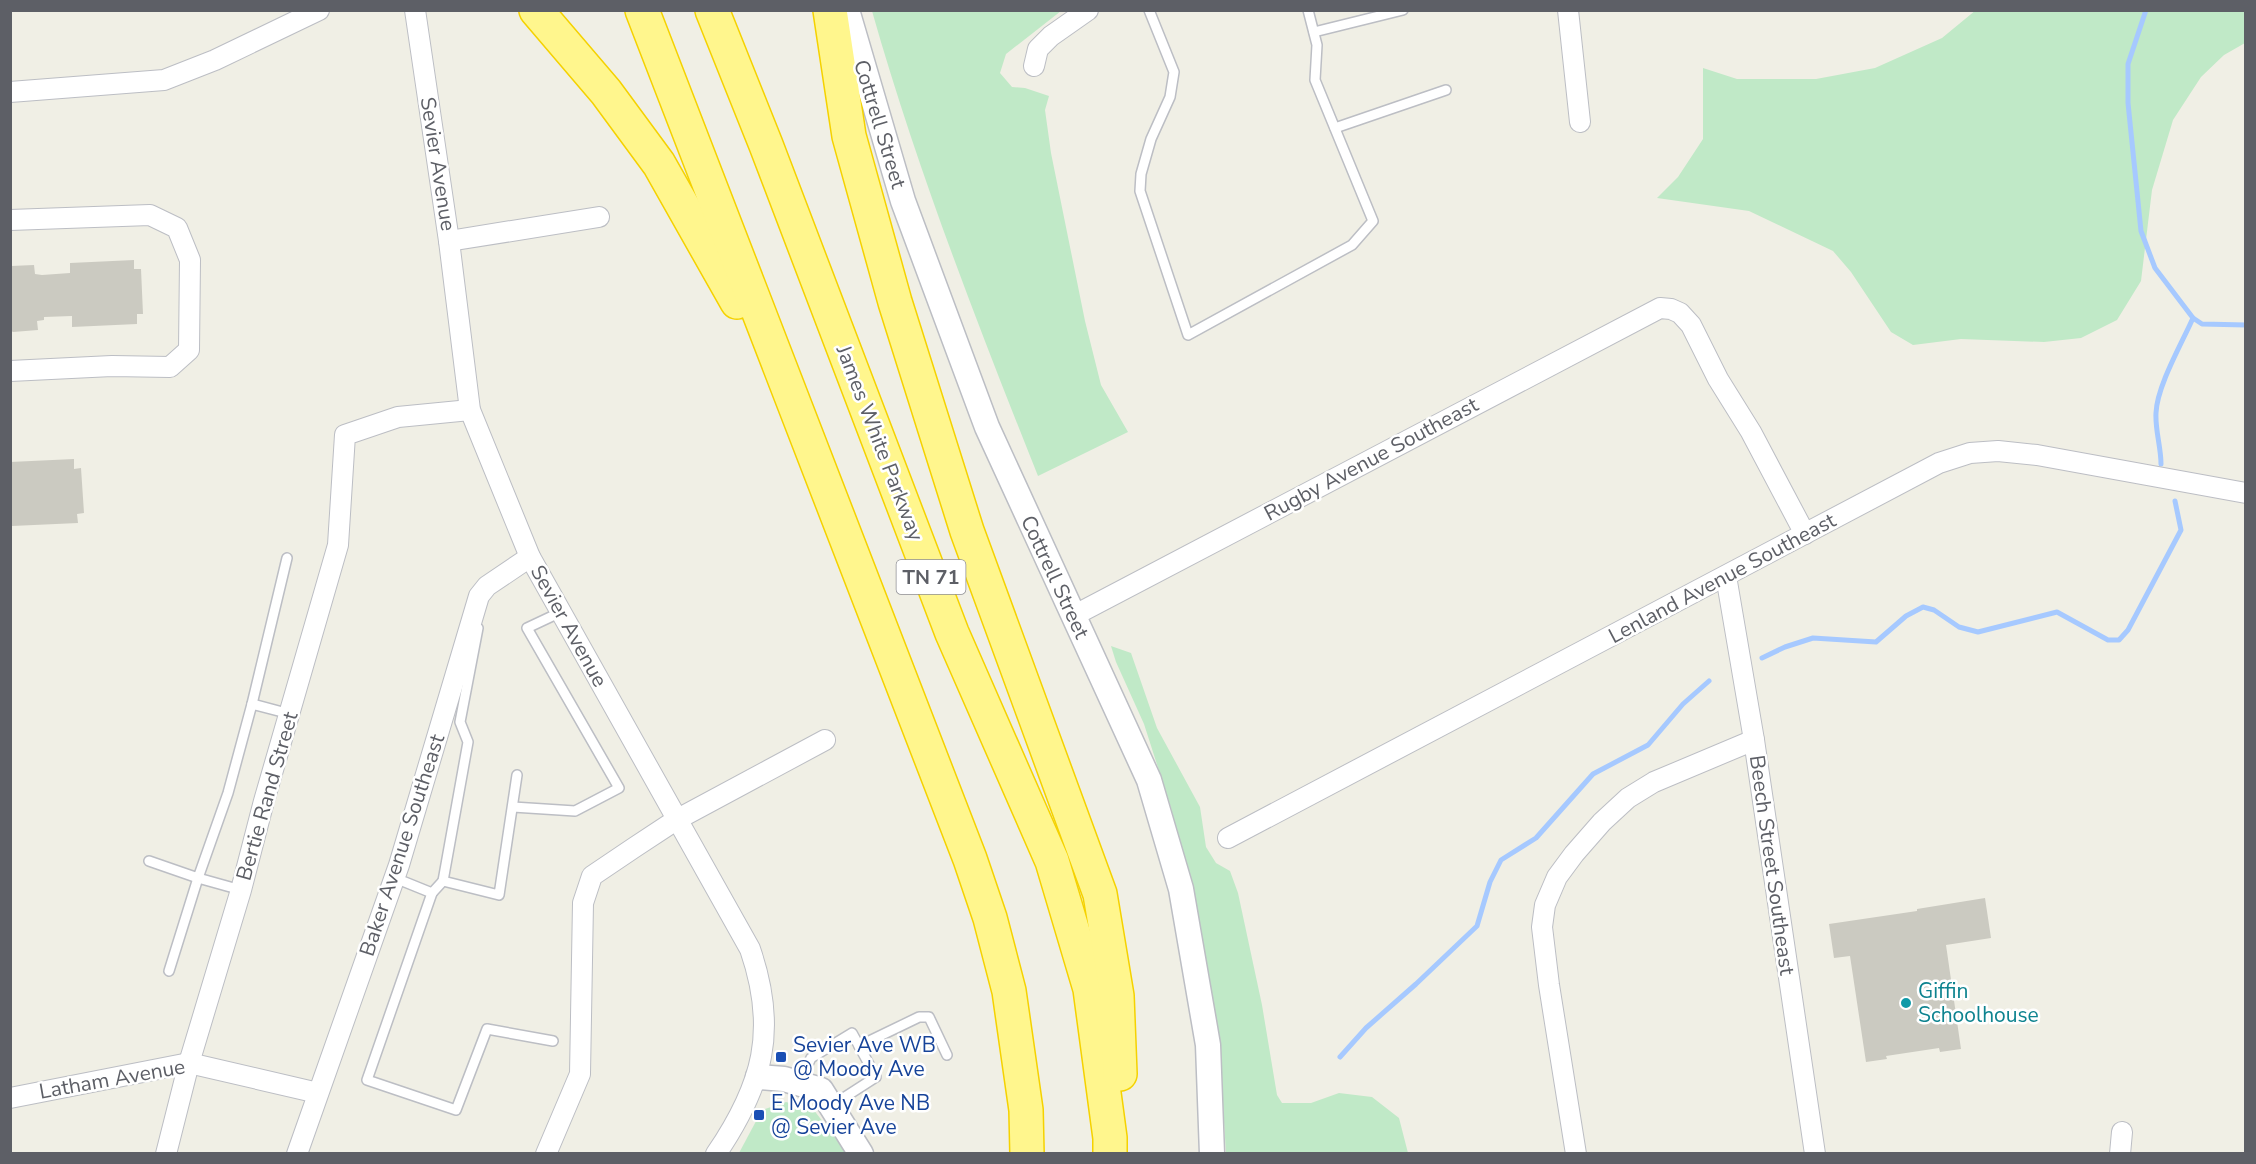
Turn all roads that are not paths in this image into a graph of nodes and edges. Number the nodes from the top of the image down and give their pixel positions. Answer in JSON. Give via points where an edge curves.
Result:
{"nodes":[{"id":1,"x":319,"y":10,"type":"edge"},
{"id":2,"x":415,"y":10,"type":"edge"},
{"id":3,"x":536,"y":10,"type":"edge"},
{"id":4,"x":642,"y":10,"type":"edge"},
{"id":5,"x":712,"y":10,"type":"edge"},
{"id":6,"x":830,"y":10,"type":"edge"},
{"id":7,"x":847,"y":10,"type":"edge"},
{"id":8,"x":1088,"y":10,"type":"edge"},
{"id":9,"x":1149,"y":10,"type":"edge"},
{"id":10,"x":1308,"y":10,"type":"edge"},
{"id":11,"x":1403,"y":10,"type":"edge"},
{"id":12,"x":1568,"y":10,"type":"edge"},
{"id":13,"x":1314,"y":32,"type":"junction"},
{"id":14,"x":1034,"y":66,"type":"dead end"},
{"id":15,"x":1446,"y":90,"type":"dead end"},
{"id":16,"x":10,"y":92,"type":"edge"},
{"id":17,"x":1580,"y":122,"type":"dead end"},
{"id":18,"x":1335,"y":128,"type":"junction"},
{"id":19,"x":599,"y":217,"type":"dead end"},
{"id":20,"x":10,"y":220,"type":"edge"},
{"id":21,"x":449,"y":241,"type":"junction"},
{"id":22,"x":10,"y":371,"type":"edge"},
{"id":23,"x":793,"y":399,"type":"junction"},
{"id":24,"x":470,"y":410,"type":"junction"},
{"id":25,"x":2246,"y":493,"type":"edge"},
{"id":26,"x":1805,"y":534,"type":"junction"},
{"id":27,"x":530,"y":557,"type":"junction"},
{"id":28,"x":286,"y":558,"type":"dead end"},
{"id":29,"x":1726,"y":576,"type":"junction"},
{"id":30,"x":487,"y":586,"type":"junction"},
{"id":31,"x":561,"y":612,"type":"junction"},
{"id":32,"x":1073,"y":616,"type":"junction"},
{"id":33,"x":252,"y":704,"type":"junction"},
{"id":34,"x":290,"y":714,"type":"junction"},
{"id":35,"x":1754,"y":740,"type":"junction"},
{"id":36,"x":825,"y":741,"type":"dead end"},
{"id":37,"x":517,"y":775,"type":"dead end"},
{"id":38,"x":513,"y":807,"type":"junction"},
{"id":39,"x":676,"y":820,"type":"junction"},
{"id":40,"x":1228,"y":838,"type":"dead end"},
{"id":41,"x":149,"y":861,"type":"dead end"},
{"id":42,"x":198,"y":878,"type":"junction"},
{"id":43,"x":395,"y":878,"type":"junction"},
{"id":44,"x":443,"y":881,"type":"junction"},
{"id":45,"x":241,"y":891,"type":"junction"},
{"id":46,"x":432,"y":893,"type":"junction"},
{"id":47,"x":169,"y":970,"type":"dead end"},
{"id":48,"x":553,"y":1041,"type":"dead end"},
{"id":49,"x":859,"y":1046,"type":"junction"},
{"id":50,"x":947,"y":1055,"type":"dead end"},
{"id":51,"x":189,"y":1063,"type":"junction"},
{"id":52,"x":758,"y":1077,"type":"junction"},
{"id":53,"x":799,"y":1084,"type":"junction"},
{"id":54,"x":318,"y":1093,"type":"junction"},
{"id":55,"x":10,"y":1098,"type":"edge"},
{"id":56,"x":831,"y":1106,"type":"junction"},
{"id":57,"x":2122,"y":1132,"type":"dead end"},
{"id":58,"x":166,"y":1154,"type":"edge"},
{"id":59,"x":297,"y":1154,"type":"edge"},
{"id":60,"x":546,"y":1154,"type":"edge"},
{"id":61,"x":716,"y":1154,"type":"edge"},
{"id":62,"x":861,"y":1154,"type":"edge"},
{"id":63,"x":1027,"y":1154,"type":"edge"},
{"id":64,"x":1110,"y":1154,"type":"edge"},
{"id":65,"x":1119,"y":1154,"type":"edge"},
{"id":66,"x":1212,"y":1154,"type":"edge"},
{"id":67,"x":1576,"y":1154,"type":"edge"},
{"id":68,"x":1815,"y":1154,"type":"edge"},
{"id":69,"x":2120,"y":1154,"type":"edge"}],
"edges":[{"from":1,"to":16,"type":"street","via":[[164,80]]},
{"from":2,"to":21,"type":"street","name":"Sevier Avenue"},
{"from":3,"to":23,"type":"highway","via":[[606,92],[659,164]]},
{"from":4,"to":23,"type":"highway","number":"TN 71"},
{"from":5,"to":64,"type":"highway","name":"James White Parkway","number":"TN 71","via":[[952,633],[1052,861],[1090,989]]},
{"from":6,"to":65,"type":"highway","via":[[849,136],[895,302],[967,531],[1100,894],[1117,996],[1122,1120]]},
{"from":7,"to":32,"type":"street","name":"Cottrell Street","via":[[903,201],[983,416]]},
{"from":8,"to":14,"type":"street","via":[[1038,49]]},
{"from":9,"to":18,"type":"lane","via":[[1174,72],[1170,97],[1151,139],[1140,191],[1188,335],[1352,245],[1373,221]]},
{"from":10,"to":13,"type":"lane"},
{"from":11,"to":13,"type":"lane"},
{"from":12,"to":17,"type":"street"},
{"from":13,"to":18,"type":"lane","via":[[1315,80]]},
{"from":15,"to":18,"type":"lane"},
{"from":19,"to":21,"type":"street"},
{"from":20,"to":22,"type":"street","via":[[150,215],[177,228],[190,260],[189,350],[170,367]]},
{"from":21,"to":24,"type":"street","name":"Sevier Avenue"},
{"from":23,"to":63,"type":"highway","number":"TN 71","via":[[990,918],[1009,991],[1026,1110]]},
{"from":24,"to":27,"type":"street","name":"Sevier Avenue"},
{"from":24,"to":34,"type":"street","name":"Bertie Rand Street","via":[[398,417],[345,435],[338,545]]},
{"from":25,"to":26,"type":"street","name":"Lenland Avenue Southeast","via":[[2037,455],[1970,453],[1939,463]]},
{"from":26,"to":29,"type":"street","name":"Lenland Avenue Southeast"},
{"from":26,"to":32,"type":"street","name":"Rugby Avenue Southeast","via":[[1691,325],[1680,313],[1660,308]]},
{"from":27,"to":30,"type":"street"},
{"from":27,"to":31,"type":"street","name":"Sevier Avenue"},
{"from":28,"to":33,"type":"lane"},
{"from":29,"to":35,"type":"street","name":"Beech Street Southeast"},
{"from":29,"to":40,"type":"street","name":"Lenland Avenue Southeast"},
{"from":30,"to":43,"type":"street","name":"Baker Avenue Southeast","via":[[480,596]]},
{"from":30,"to":44,"type":"lane","via":[[460,722],[468,742]]},
{"from":31,"to":38,"type":"lane","via":[[527,628],[619,788],[575,811]]},
{"from":31,"to":39,"type":"street","name":"Sevier Avenue"},
{"from":32,"to":66,"type":"street","name":"Cottrell Street","via":[[1149,780],[1181,890],[1208,1045]]},
{"from":33,"to":34,"type":"lane"},
{"from":33,"to":42,"type":"lane","via":[[228,793]]},
{"from":34,"to":45,"type":"street","name":"Bertie Rand Street"},
{"from":35,"to":67,"type":"street","via":[[1654,782],[1628,798],[1602,822],[1557,877],[1545,905],[1542,927]]},
{"from":35,"to":68,"type":"street","name":"Beech Street Southeast"},
{"from":36,"to":39,"type":"street"},
{"from":37,"to":38,"type":"lane"},
{"from":38,"to":44,"type":"lane","via":[[499,895]]},
{"from":39,"to":52,"type":"street","name":"Sevier Avenue","via":[[750,949],[758,972],[765,1022]]},
{"from":39,"to":60,"type":"street","via":[[592,876],[586,891],[580,1074]]},
{"from":41,"to":42,"type":"lane"},
{"from":42,"to":45,"type":"lane"},
{"from":42,"to":47,"type":"lane"},
{"from":43,"to":46,"type":"lane"},
{"from":43,"to":54,"type":"street","name":"Baker Avenue Southeast"},
{"from":44,"to":46,"type":"lane"},
{"from":45,"to":51,"type":"street","name":"Bertie Rand Street"},
{"from":46,"to":48,"type":"lane","via":[[367,1080],[456,1110],[487,1029]]},
{"from":49,"to":50,"type":"lane","via":[[919,1017],[929,1017]]},
{"from":49,"to":53,"type":"lane","via":[[852,1033],[811,1058]]},
{"from":49,"to":56,"type":"lane","via":[[876,1077]]},
{"from":51,"to":54,"type":"street","name":"Latham Avenue"},
{"from":51,"to":55,"type":"street","name":"Latham Avenue"},
{"from":51,"to":58,"type":"street","name":"Bertie Rand Street"},
{"from":52,"to":53,"type":"street"},
{"from":52,"to":61,"type":"street","name":"Sevier Avenue","via":[[736,1124]]},
{"from":53,"to":56,"type":"street","via":[[821,1090]]},
{"from":54,"to":59,"type":"street","name":"Baker Avenue Southeast"},
{"from":56,"to":62,"type":"street"},
{"from":57,"to":69,"type":"street"}]}
